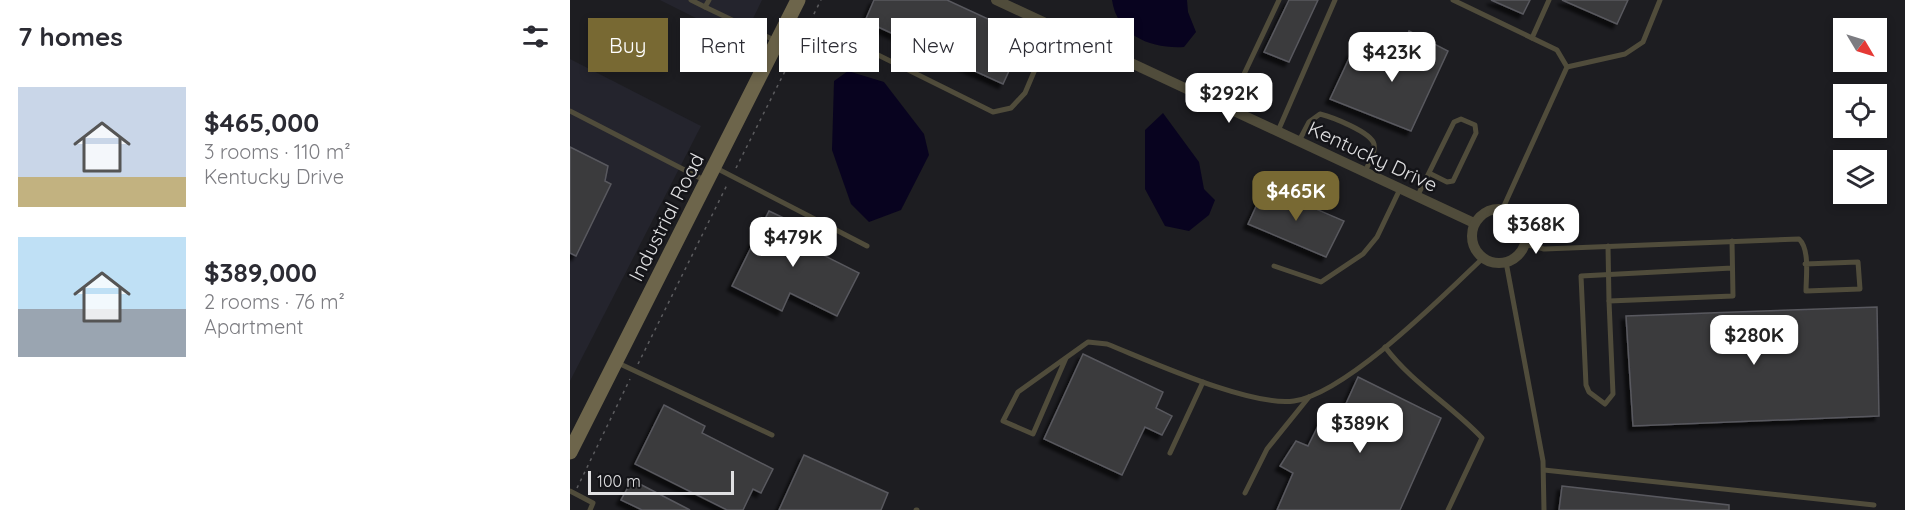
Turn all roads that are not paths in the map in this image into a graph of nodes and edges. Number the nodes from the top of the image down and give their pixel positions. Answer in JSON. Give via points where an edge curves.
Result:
{"nodes":[{"id":1,"x":691,"y":0,"type":"edge"},
{"id":2,"x":709,"y":0,"type":"edge"},
{"id":3,"x":798,"y":0,"type":"edge"},
{"id":4,"x":996,"y":0,"type":"edge"},
{"id":5,"x":1279,"y":0,"type":"edge"},
{"id":6,"x":1335,"y":0,"type":"edge"},
{"id":7,"x":1453,"y":0,"type":"edge"},
{"id":8,"x":1550,"y":0,"type":"edge"},
{"id":9,"x":1660,"y":0,"type":"edge"},
{"id":10,"x":705,"y":7,"type":"junction"},
{"id":11,"x":1034,"y":18,"type":"edge"},
{"id":12,"x":1532,"y":38,"type":"junction"},
{"id":13,"x":777,"y":42,"type":"junction"},
{"id":14,"x":879,"y":55,"type":"edge"},
{"id":15,"x":1134,"y":64,"type":"edge"},
{"id":16,"x":1568,"y":67,"type":"junction"},
{"id":17,"x":1034,"y":72,"type":"edge"},
{"id":18,"x":1228,"y":108,"type":"junction"},
{"id":19,"x":570,"y":111,"type":"edge"},
{"id":20,"x":1278,"y":131,"type":"junction"},
{"id":21,"x":1299,"y":141,"type":"junction"},
{"id":22,"x":714,"y":167,"type":"junction"},
{"id":23,"x":1365,"y":172,"type":"junction"},
{"id":24,"x":1429,"y":173,"type":"junction"},
{"id":25,"x":707,"y":182,"type":"junction"},
{"id":26,"x":1400,"y":189,"type":"junction"},
{"id":27,"x":1418,"y":197,"type":"junction"},
{"id":28,"x":1503,"y":208,"type":"junction"},
{"id":29,"x":1474,"y":223,"type":"junction"},
{"id":30,"x":1732,"y":241,"type":"junction"},
{"id":31,"x":1526,"y":244,"type":"junction"},
{"id":32,"x":867,"y":246,"type":"dead end"},
{"id":33,"x":1608,"y":246,"type":"junction"},
{"id":34,"x":1483,"y":258,"type":"junction"},
{"id":35,"x":1506,"y":262,"type":"junction"},
{"id":36,"x":1805,"y":264,"type":"junction"},
{"id":37,"x":1274,"y":266,"type":"dead end"},
{"id":38,"x":1732,"y":268,"type":"junction"},
{"id":39,"x":1609,"y":274,"type":"junction"},
{"id":40,"x":1609,"y":301,"type":"junction"},
{"id":41,"x":1385,"y":347,"type":"junction"},
{"id":42,"x":1066,"y":358,"type":"junction"},
{"id":43,"x":616,"y":362,"type":"junction"},
{"id":44,"x":1203,"y":382,"type":"junction"},
{"id":45,"x":1310,"y":395,"type":"junction"},
{"id":46,"x":772,"y":435,"type":"dead end"},
{"id":47,"x":570,"y":451,"type":"edge"},
{"id":48,"x":1170,"y":453,"type":"dead end"},
{"id":49,"x":1544,"y":470,"type":"junction"},
{"id":50,"x":570,"y":491,"type":"edge"},
{"id":51,"x":1245,"y":493,"type":"dead end"},
{"id":52,"x":1874,"y":505,"type":"dead end"},
{"id":53,"x":590,"y":510,"type":"edge"},
{"id":54,"x":1448,"y":510,"type":"edge"},
{"id":55,"x":1544,"y":510,"type":"edge"}],
"edges":[{"from":1,"to":10,"type":"lane"},
{"from":2,"to":10,"type":"lane"},
{"from":3,"to":13,"type":"main road","name":"Industrial Road"},
{"from":4,"to":11,"type":"street","name":"Kentucky Drive"},
{"from":5,"to":18,"type":"lane"},
{"from":6,"to":20,"type":"lane"},
{"from":7,"to":12,"type":"lane"},
{"from":8,"to":12,"type":"lane"},
{"from":9,"to":16,"type":"lane","via":[[1642,42],[1625,54]]},
{"from":10,"to":13,"type":"lane"},
{"from":12,"to":16,"type":"lane","via":[[1557,50]]},
{"from":13,"to":22,"type":"main road","name":"Industrial Road"},
{"from":14,"to":17,"type":"lane","via":[[993,112],[1011,108],[1025,93]]},
{"from":15,"to":18,"type":"street","name":"Kentucky Drive"},
{"from":16,"to":28,"type":"lane"},
{"from":18,"to":20,"type":"street","name":"Kentucky Drive"},
{"from":19,"to":25,"type":"lane"},
{"from":20,"to":21,"type":"street","name":"Kentucky Drive"},
{"from":21,"to":23,"type":"street","name":"Kentucky Drive"},
{"from":21,"to":23,"type":"lane","via":[[1308,122],[1320,114],[1363,132],[1374,145]]},
{"from":22,"to":25,"type":"main road","name":"Industrial Road"},
{"from":22,"to":32,"type":"lane"},
{"from":23,"to":26,"type":"street","name":"Kentucky Drive"},
{"from":24,"to":24,"type":"lane","via":[[1454,122],[1461,119],[1475,125],[1476,133],[1453,181]]},
{"from":24,"to":27,"type":"lane"},
{"from":25,"to":43,"type":"main road","name":"Industrial Road"},
{"from":26,"to":27,"type":"street","name":"Kentucky Drive"},
{"from":26,"to":37,"type":"lane","via":[[1377,237],[1363,254],[1321,282]]},
{"from":27,"to":29,"type":"street","name":"Kentucky Drive"},
{"from":28,"to":29,"type":"street","via":[[1481,214]]},
{"from":28,"to":31,"type":"street","via":[[1520,217],[1525,225]]},
{"from":29,"to":34,"type":"street","via":[[1472,243]]},
{"from":30,"to":33,"type":"lane"},
{"from":30,"to":36,"type":"lane","via":[[1799,239],[1805,246]]},
{"from":30,"to":38,"type":"lane"},
{"from":31,"to":33,"type":"lane","via":[[1544,249]]},
{"from":31,"to":35,"type":"street"},
{"from":33,"to":39,"type":"lane"},
{"from":34,"to":35,"type":"street"},
{"from":34,"to":41,"type":"lane"},
{"from":35,"to":49,"type":"lane"},
{"from":36,"to":36,"type":"lane","via":[[1858,262],[1860,289],[1806,291]]},
{"from":38,"to":39,"type":"lane"},
{"from":38,"to":40,"type":"lane","via":[[1733,296]]},
{"from":39,"to":40,"type":"lane"},
{"from":39,"to":40,"type":"lane","via":[[1581,276],[1586,385],[1605,404],[1613,394]]},
{"from":41,"to":45,"type":"lane"},
{"from":41,"to":54,"type":"lane","via":[[1400,367],[1482,438]]},
{"from":42,"to":42,"type":"lane","via":[[1033,434],[1003,421],[1018,392]]},
{"from":42,"to":44,"type":"lane","via":[[1088,342],[1107,344]]},
{"from":43,"to":46,"type":"lane"},
{"from":43,"to":47,"type":"main road","name":"Industrial Road"},
{"from":44,"to":45,"type":"lane","via":[[1266,400],[1294,401]]},
{"from":44,"to":48,"type":"lane"},
{"from":45,"to":51,"type":"lane","via":[[1267,449]]},
{"from":49,"to":52,"type":"lane"},
{"from":49,"to":55,"type":"lane"},
{"from":50,"to":53,"type":"lane","via":[[593,503]]}]}
